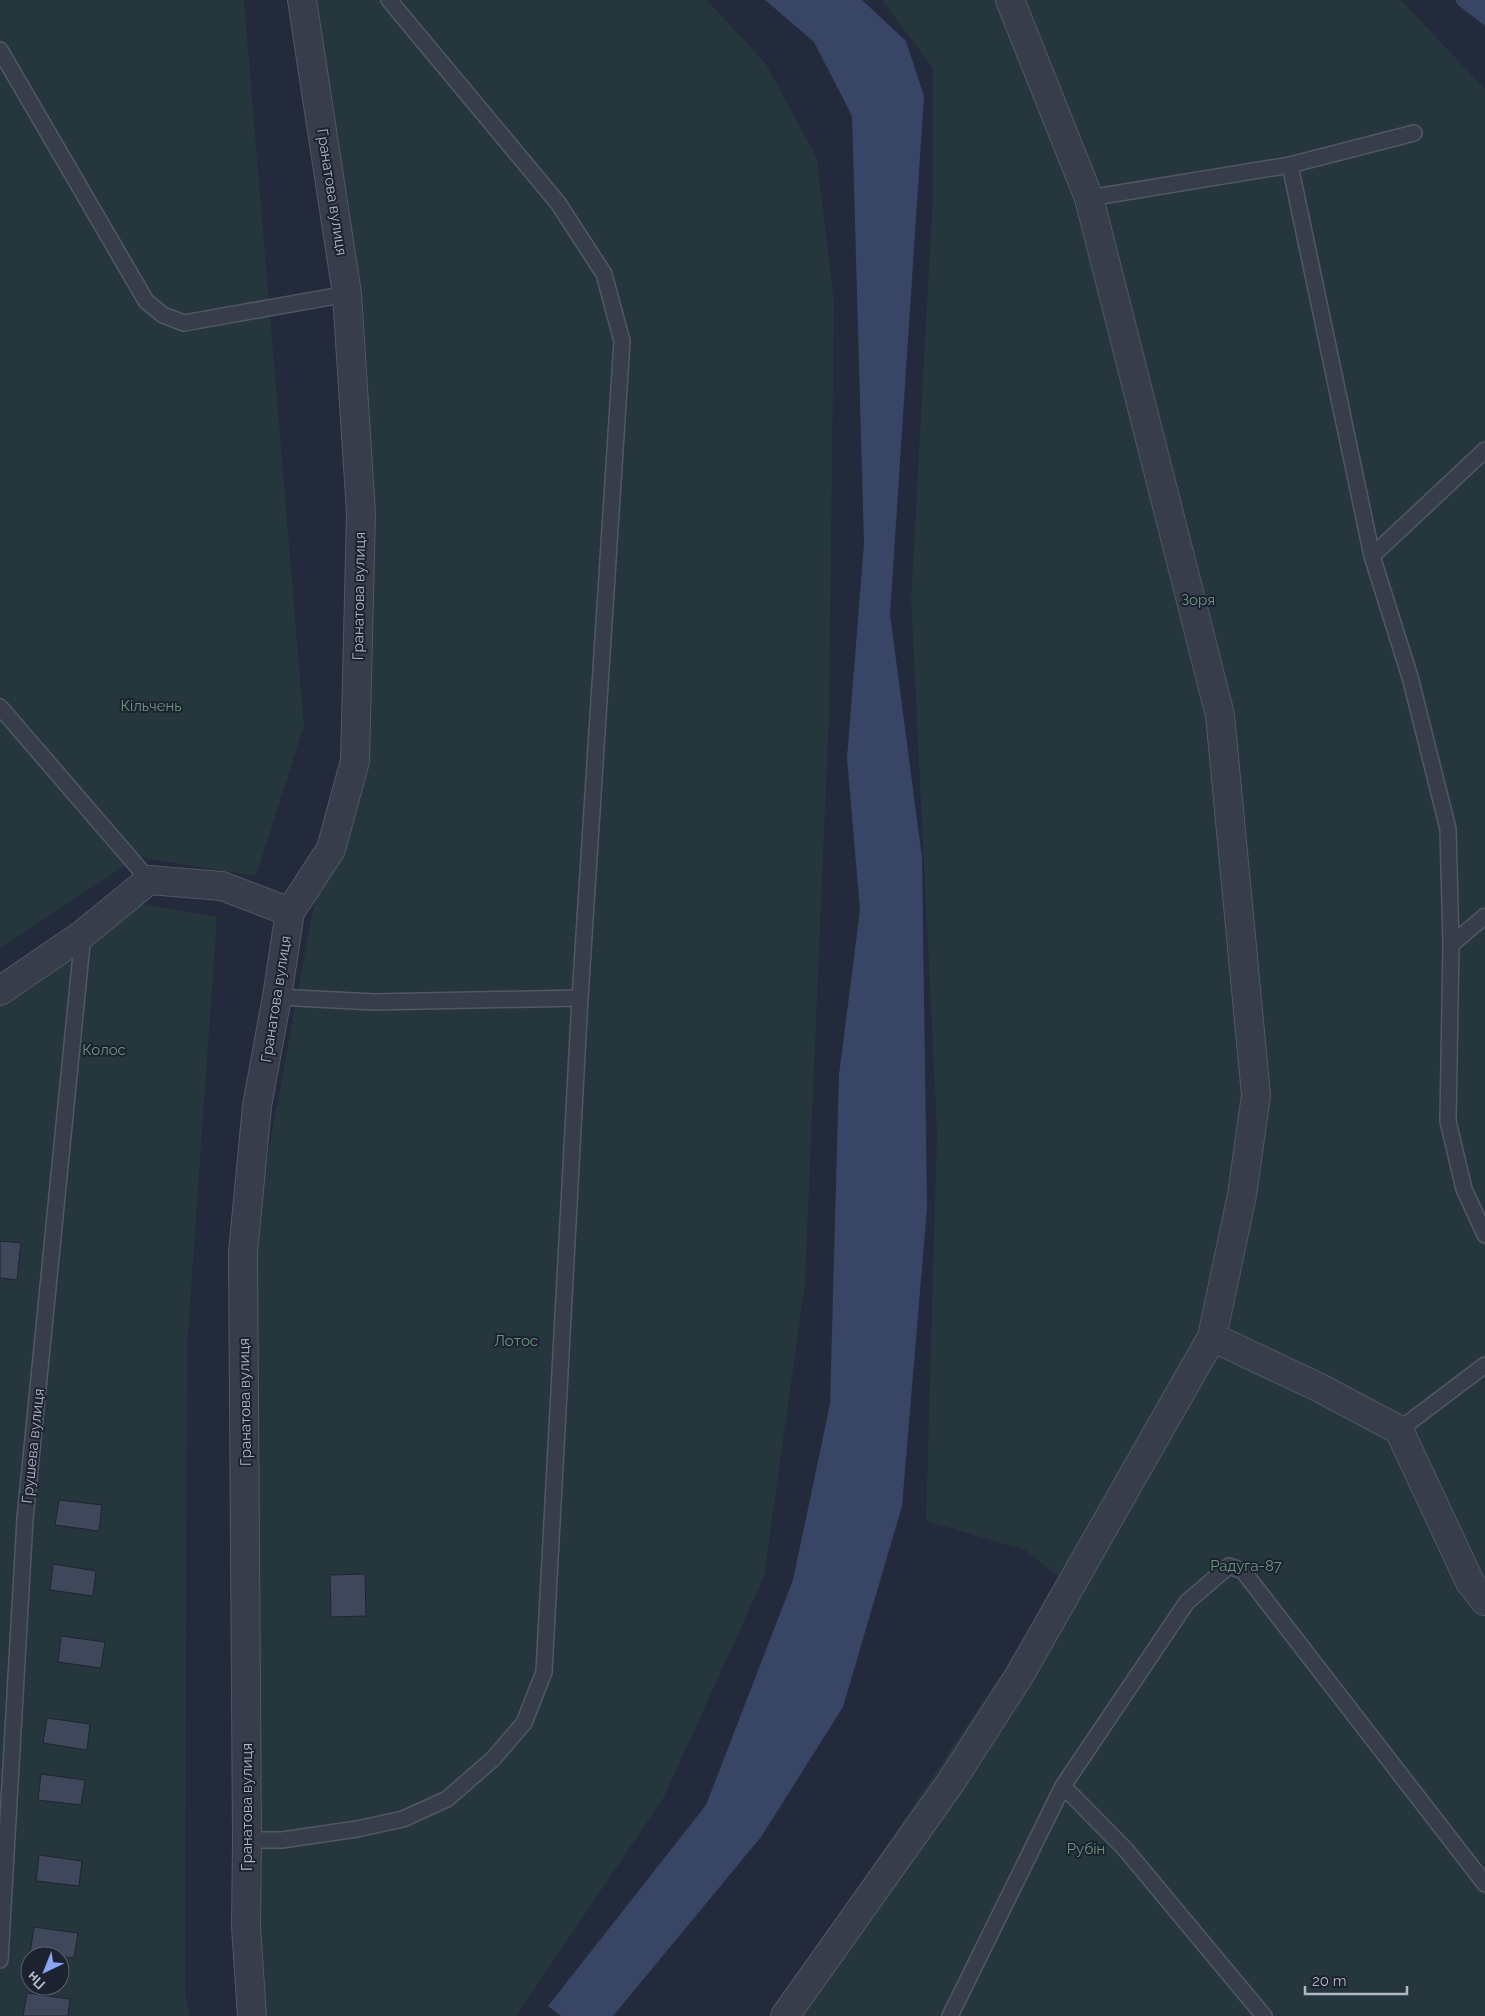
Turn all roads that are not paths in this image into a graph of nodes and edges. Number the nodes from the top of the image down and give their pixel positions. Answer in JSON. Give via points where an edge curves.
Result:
{"nodes":[{"id":1,"x":302,"y":0,"type":"edge"},
{"id":2,"x":389,"y":0,"type":"edge"},
{"id":3,"x":1010,"y":0,"type":"edge"},
{"id":4,"x":0,"y":50,"type":"edge"},
{"id":5,"x":1414,"y":133,"type":"dead end"},
{"id":6,"x":1290,"y":165,"type":"junction"},
{"id":7,"x":1089,"y":198,"type":"junction"},
{"id":8,"x":347,"y":294,"type":"junction"},
{"id":9,"x":1485,"y":450,"type":"edge"},
{"id":10,"x":1372,"y":556,"type":"junction"},
{"id":11,"x":0,"y":707,"type":"edge"},
{"id":12,"x":150,"y":880,"type":"junction"},
{"id":13,"x":290,"y":912,"type":"junction"},
{"id":14,"x":1485,"y":916,"type":"edge"},
{"id":15,"x":83,"y":934,"type":"junction"},
{"id":16,"x":1451,"y":945,"type":"junction"},
{"id":17,"x":0,"y":991,"type":"edge"},
{"id":18,"x":277,"y":996,"type":"junction"},
{"id":19,"x":580,"y":998,"type":"junction"},
{"id":20,"x":1485,"y":1235,"type":"edge"},
{"id":21,"x":1212,"y":1337,"type":"junction"},
{"id":22,"x":1485,"y":1365,"type":"edge"},
{"id":23,"x":1399,"y":1430,"type":"junction"},
{"id":24,"x":1485,"y":1601,"type":"edge"},
{"id":25,"x":1063,"y":1786,"type":"junction"},
{"id":26,"x":248,"y":1840,"type":"junction"},
{"id":27,"x":1485,"y":1884,"type":"edge"},
{"id":28,"x":0,"y":1960,"type":"edge"},
{"id":29,"x":252,"y":2016,"type":"edge"},
{"id":30,"x":785,"y":2016,"type":"edge"},
{"id":31,"x":950,"y":2016,"type":"edge"},
{"id":32,"x":1264,"y":2016,"type":"edge"}],
"edges":[{"from":1,"to":8,"type":"street","name":"Гранатова вулиця"},
{"from":2,"to":19,"type":"lane","via":[[558,203],[604,274],[622,341]]},
{"from":3,"to":7,"type":"street"},
{"from":4,"to":8,"type":"lane","via":[[146,301],[163,315],[184,323]]},
{"from":5,"to":6,"type":"lane"},
{"from":6,"to":7,"type":"lane"},
{"from":6,"to":10,"type":"lane"},
{"from":7,"to":21,"type":"street","via":[[1220,715],[1256,1096],[1242,1195]]},
{"from":8,"to":13,"type":"street","name":"Гранатова вулиця","via":[[361,513],[354,761],[331,849]]},
{"from":9,"to":10,"type":"lane"},
{"from":10,"to":16,"type":"lane","via":[[1410,677],[1448,829]]},
{"from":11,"to":12,"type":"lane"},
{"from":12,"to":13,"type":"street","via":[[222,886]]},
{"from":12,"to":15,"type":"street"},
{"from":13,"to":18,"type":"street","name":"Гранатова вулиця"},
{"from":14,"to":16,"type":"lane"},
{"from":15,"to":17,"type":"street"},
{"from":15,"to":28,"type":"lane","name":"Грушева вулиця","via":[[26,1519]]},
{"from":16,"to":20,"type":"lane","via":[[1448,1120],[1464,1189]]},
{"from":18,"to":19,"type":"lane","via":[[374,1002]]},
{"from":18,"to":26,"type":"street","name":"Гранатова вулиця","via":[[257,1106],[242,1252]]},
{"from":19,"to":26,"type":"lane","via":[[544,1672],[524,1724],[493,1759],[447,1799],[403,1819],[292,1838]]},
{"from":21,"to":23,"type":"street"},
{"from":21,"to":30,"type":"street","via":[[1019,1676],[951,1782]]},
{"from":22,"to":23,"type":"lane"},
{"from":23,"to":24,"type":"street","via":[[1470,1582]]},
{"from":25,"to":27,"type":"lane","via":[[1187,1602],[1229,1566],[1243,1572]]},
{"from":25,"to":31,"type":"lane"},
{"from":25,"to":32,"type":"lane","via":[[1125,1849]]},
{"from":26,"to":29,"type":"street","name":"Гранатова вулиця","via":[[246,1927]]}]}
